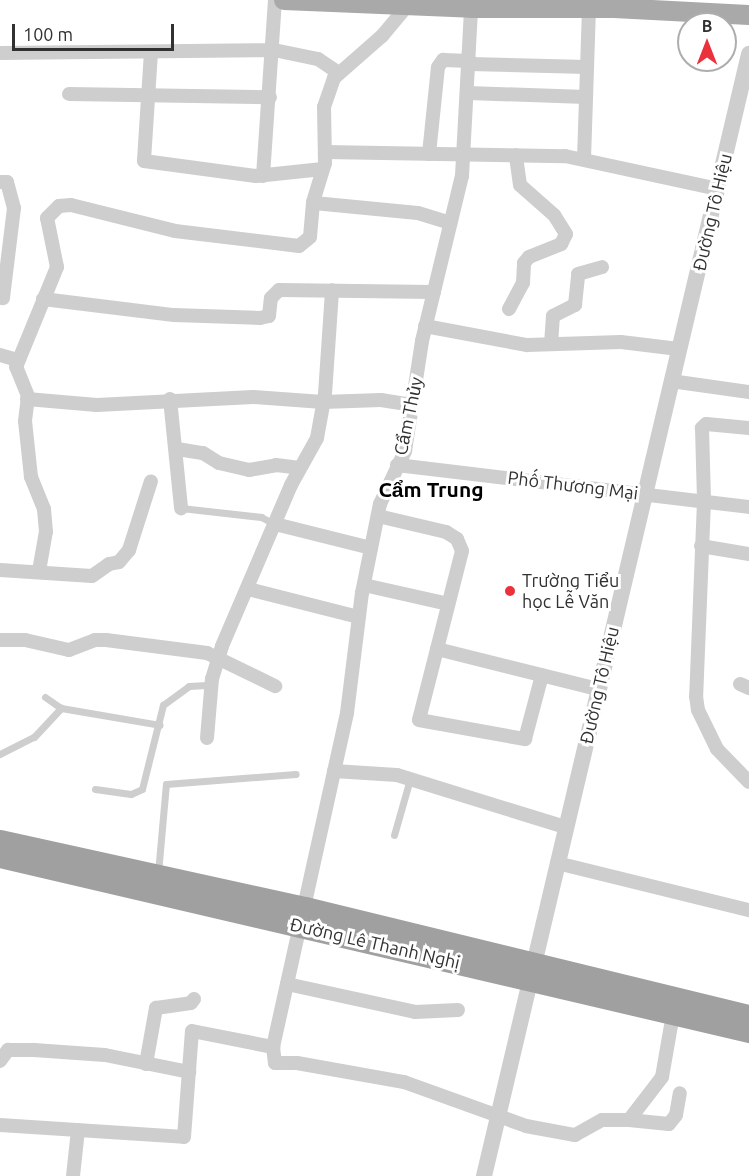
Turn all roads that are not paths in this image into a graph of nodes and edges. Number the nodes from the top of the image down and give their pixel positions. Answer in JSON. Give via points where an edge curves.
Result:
{"nodes":[{"id":1,"x":275,"y":0,"type":"edge"},
{"id":2,"x":284,"y":0,"type":"edge"},
{"id":3,"x":343,"y":1,"type":"edge"},
{"id":4,"x":419,"y":3,"type":"edge"},
{"id":5,"x":615,"y":4,"type":"edge"},
{"id":6,"x":471,"y":8,"type":"junction"},
{"id":7,"x":588,"y":8,"type":"junction"},
{"id":8,"x":749,"y":15,"type":"edge"},
{"id":9,"x":274,"y":50,"type":"junction"},
{"id":10,"x":151,"y":51,"type":"junction"},
{"id":11,"x":0,"y":53,"type":"edge"},
{"id":12,"x":749,"y":54,"type":"edge"},
{"id":13,"x":470,"y":62,"type":"junction"},
{"id":14,"x":587,"y":67,"type":"junction"},
{"id":15,"x":337,"y":72,"type":"junction"},
{"id":16,"x":468,"y":93,"type":"junction"},
{"id":17,"x":69,"y":94,"type":"dead end"},
{"id":18,"x":148,"y":94,"type":"junction"},
{"id":19,"x":270,"y":97,"type":"junction"},
{"id":20,"x":586,"y":97,"type":"junction"},
{"id":21,"x":325,"y":152,"type":"junction"},
{"id":22,"x":429,"y":154,"type":"junction"},
{"id":23,"x":464,"y":154,"type":"junction"},
{"id":24,"x":516,"y":155,"type":"junction"},
{"id":25,"x":585,"y":159,"type":"junction"},
{"id":26,"x":323,"y":169,"type":"junction"},
{"id":27,"x":263,"y":176,"type":"junction"},
{"id":28,"x":0,"y":182,"type":"edge"},
{"id":29,"x":717,"y":189,"type":"junction"},
{"id":30,"x":314,"y":203,"type":"junction"},
{"id":31,"x":451,"y":223,"type":"junction"},
{"id":32,"x":602,"y":267,"type":"dead end"},
{"id":33,"x":332,"y":290,"type":"junction"},
{"id":34,"x":434,"y":292,"type":"junction"},
{"id":35,"x":3,"y":298,"type":"dead end"},
{"id":36,"x":43,"y":299,"type":"junction"},
{"id":37,"x":509,"y":309,"type":"dead end"},
{"id":38,"x":425,"y":326,"type":"junction"},
{"id":39,"x":551,"y":344,"type":"junction"},
{"id":40,"x":679,"y":349,"type":"junction"},
{"id":41,"x":0,"y":355,"type":"edge"},
{"id":42,"x":18,"y":360,"type":"junction"},
{"id":43,"x":671,"y":381,"type":"junction"},
{"id":44,"x":749,"y":392,"type":"edge"},
{"id":45,"x":27,"y":399,"type":"junction"},
{"id":46,"x":170,"y":399,"type":"junction"},
{"id":47,"x":323,"y":402,"type":"junction"},
{"id":48,"x":412,"y":405,"type":"junction"},
{"id":49,"x":749,"y":428,"type":"edge"},
{"id":50,"x":177,"y":449,"type":"junction"},
{"id":51,"x":397,"y":465,"type":"junction"},
{"id":52,"x":300,"y":468,"type":"junction"},
{"id":53,"x":151,"y":481,"type":"dead end"},
{"id":54,"x":645,"y":493,"type":"junction"},
{"id":55,"x":704,"y":501,"type":"junction"},
{"id":56,"x":749,"y":507,"type":"edge"},
{"id":57,"x":181,"y":508,"type":"joint"},
{"id":58,"x":378,"y":516,"type":"junction"},
{"id":59,"x":275,"y":524,"type":"junction"},
{"id":60,"x":701,"y":546,"type":"junction"},
{"id":61,"x":371,"y":548,"type":"junction"},
{"id":62,"x":749,"y":554,"type":"edge"},
{"id":63,"x":0,"y":570,"type":"edge"},
{"id":64,"x":39,"y":571,"type":"junction"},
{"id":65,"x":364,"y":585,"type":"junction"},
{"id":66,"x":249,"y":589,"type":"junction"},
{"id":67,"x":448,"y":604,"type":"junction"},
{"id":68,"x":359,"y":617,"type":"junction"},
{"id":69,"x":0,"y":640,"type":"edge"},
{"id":70,"x":437,"y":649,"type":"junction"},
{"id":71,"x":217,"y":661,"type":"junction"},
{"id":72,"x":542,"y":675,"type":"junction"},
{"id":73,"x":211,"y":686,"type":"junction"},
{"id":74,"x":275,"y":686,"type":"dead end"},
{"id":75,"x":598,"y":689,"type":"junction"},
{"id":76,"x":45,"y":697,"type":"dead end"},
{"id":77,"x":61,"y":708,"type":"junction"},
{"id":78,"x":159,"y":725,"type":"junction"},
{"id":79,"x":207,"y":738,"type":"dead end"},
{"id":80,"x":0,"y":754,"type":"edge"},
{"id":81,"x":334,"y":771,"type":"junction"},
{"id":82,"x":296,"y":774,"type":"dead end"},
{"id":83,"x":410,"y":779,"type":"junction"},
{"id":84,"x":749,"y":782,"type":"edge"},
{"id":85,"x":96,"y":789,"type":"dead end"},
{"id":86,"x":565,"y":827,"type":"junction"},
{"id":87,"x":394,"y":835,"type":"dead end"},
{"id":88,"x":8,"y":850,"type":"edge"},
{"id":89,"x":557,"y":863,"type":"junction"},
{"id":90,"x":157,"y":875,"type":"junction"},
{"id":91,"x":749,"y":910,"type":"edge"},
{"id":92,"x":303,"y":917,"type":"junction"},
{"id":93,"x":532,"y":970,"type":"junction"},
{"id":94,"x":287,"y":984,"type":"junction"},
{"id":95,"x":194,"y":999,"type":"dead end"},
{"id":96,"x":458,"y":1011,"type":"dead end"},
{"id":97,"x":673,"y":1014,"type":"junction"},
{"id":98,"x":749,"y":1015,"type":"edge"},
{"id":99,"x":749,"y":1032,"type":"edge"},
{"id":100,"x":273,"y":1047,"type":"junction"},
{"id":101,"x":0,"y":1061,"type":"edge"},
{"id":102,"x":146,"y":1064,"type":"junction"},
{"id":103,"x":189,"y":1072,"type":"junction"},
{"id":104,"x":680,"y":1093,"type":"dead end"},
{"id":105,"x":498,"y":1116,"type":"junction"},
{"id":106,"x":629,"y":1120,"type":"junction"},
{"id":107,"x":0,"y":1125,"type":"edge"},
{"id":108,"x":78,"y":1130,"type":"junction"},
{"id":109,"x":73,"y":1176,"type":"edge"},
{"id":110,"x":484,"y":1176,"type":"edge"}],
"edges":[{"from":1,"to":9,"type":"street"},
{"from":2,"to":3,"type":"main road"},
{"from":3,"to":4,"type":"main road"},
{"from":4,"to":6,"type":"main road"},
{"from":4,"to":15,"type":"street"},
{"from":5,"to":7,"type":"main road"},
{"from":5,"to":8,"type":"main road"},
{"from":6,"to":7,"type":"main road"},
{"from":6,"to":13,"type":"street","name":"Cẩm Thủy"},
{"from":7,"to":14,"type":"street"},
{"from":9,"to":10,"type":"street"},
{"from":9,"to":15,"type":"street","via":[[318,58]]},
{"from":9,"to":19,"type":"street"},
{"from":10,"to":11,"type":"street"},
{"from":10,"to":18,"type":"street"},
{"from":12,"to":29,"type":"street","name":"Đường Tô Hiệu"},
{"from":13,"to":14,"type":"street"},
{"from":13,"to":16,"type":"street","name":"Cẩm Thủy"},
{"from":13,"to":22,"type":"street","via":[[443,60],[438,67]]},
{"from":14,"to":20,"type":"street"},
{"from":15,"to":21,"type":"street","via":[[324,107]]},
{"from":16,"to":20,"type":"street"},
{"from":16,"to":23,"type":"street","name":"Cẩm Thủy"},
{"from":17,"to":18,"type":"street"},
{"from":18,"to":19,"type":"street"},
{"from":18,"to":27,"type":"street","via":[[144,161]]},
{"from":19,"to":27,"type":"street"},
{"from":20,"to":25,"type":"street"},
{"from":21,"to":22,"type":"street"},
{"from":21,"to":26,"type":"street"},
{"from":22,"to":23,"type":"street"},
{"from":23,"to":24,"type":"street"},
{"from":23,"to":31,"type":"street","name":"Cẩm Thủy"},
{"from":24,"to":25,"type":"street"},
{"from":24,"to":37,"type":"street","via":[[520,185],[554,215],[566,234],[561,244],[529,257],[524,263],[523,283]]},
{"from":25,"to":29,"type":"street"},
{"from":26,"to":27,"type":"street"},
{"from":26,"to":30,"type":"street"},
{"from":28,"to":35,"type":"street","via":[[7,182],[14,208]]},
{"from":29,"to":40,"type":"street","name":"Đường Tô Hiệu"},
{"from":30,"to":31,"type":"street","via":[[418,213]]},
{"from":30,"to":36,"type":"street","via":[[310,237],[299,246],[175,231],[71,205],[59,206],[47,218],[57,267]]},
{"from":31,"to":34,"type":"street","name":"Cẩm Thủy"},
{"from":32,"to":39,"type":"street","via":[[578,274],[575,305],[553,316]]},
{"from":33,"to":34,"type":"street"},
{"from":33,"to":36,"type":"street","via":[[279,290],[271,298],[269,316],[260,318],[174,315]]},
{"from":33,"to":47,"type":"street"},
{"from":34,"to":38,"type":"street","name":"Cẩm Thủy"},
{"from":36,"to":42,"type":"street"},
{"from":38,"to":39,"type":"street","via":[[526,345]]},
{"from":38,"to":48,"type":"street","name":"Cẩm Thủy"},
{"from":39,"to":40,"type":"street","via":[[621,342]]},
{"from":40,"to":43,"type":"street","name":"Đường Tô Hiệu"},
{"from":41,"to":42,"type":"street"},
{"from":42,"to":45,"type":"street","via":[[16,367]]},
{"from":43,"to":44,"type":"street"},
{"from":43,"to":54,"type":"street","name":"Đường Tô Hiệu"},
{"from":45,"to":46,"type":"street","via":[[97,405]]},
{"from":45,"to":64,"type":"street","via":[[25,421],[31,477],[44,509],[46,532]]},
{"from":46,"to":47,"type":"street","via":[[253,397]]},
{"from":46,"to":50,"type":"street"},
{"from":47,"to":48,"type":"street","via":[[381,400]]},
{"from":47,"to":52,"type":"street","via":[[317,438]]},
{"from":48,"to":51,"type":"street","name":"Cẩm Thủy","via":[[405,451]]},
{"from":49,"to":55,"type":"street","via":[[706,424],[702,428]]},
{"from":50,"to":52,"type":"street","via":[[203,453],[219,463],[249,470],[276,465]]},
{"from":50,"to":57,"type":"street"},
{"from":51,"to":54,"type":"street","name":"Phố Thương Mại"},
{"from":51,"to":58,"type":"street","name":"Cẩm Thủy"},
{"from":52,"to":59,"type":"street"},
{"from":53,"to":64,"type":"street","via":[[129,550],[119,562],[92,576]]},
{"from":54,"to":55,"type":"street","name":"Phố Thương Mại"},
{"from":54,"to":75,"type":"street","name":"Đường Tô Hiệu"},
{"from":55,"to":56,"type":"street","name":"Phố Thương Mại"},
{"from":55,"to":60,"type":"street"},
{"from":57,"to":59,"type":"lane","via":[[261,517]]},
{"from":58,"to":61,"type":"street","name":"Cẩm Thủy"},
{"from":58,"to":67,"type":"street","via":[[457,538],[462,550]]},
{"from":59,"to":61,"type":"street"},
{"from":59,"to":66,"type":"street"},
{"from":60,"to":62,"type":"street"},
{"from":60,"to":84,"type":"street","via":[[696,617],[698,710],[717,749]]},
{"from":61,"to":65,"type":"street","name":"Cẩm Thủy"},
{"from":63,"to":64,"type":"street"},
{"from":65,"to":67,"type":"street"},
{"from":65,"to":68,"type":"street","name":"Cẩm Thủy"},
{"from":66,"to":68,"type":"street"},
{"from":66,"to":71,"type":"street"},
{"from":67,"to":70,"type":"street"},
{"from":68,"to":81,"type":"street","name":"Cẩm Thủy","via":[[347,714]]},
{"from":69,"to":71,"type":"street","via":[[25,640],[69,650],[106,640],[207,653]]},
{"from":70,"to":72,"type":"street"},
{"from":70,"to":72,"type":"street","via":[[419,720],[525,739]]},
{"from":71,"to":73,"type":"street"},
{"from":71,"to":74,"type":"street"},
{"from":72,"to":75,"type":"street"},
{"from":73,"to":78,"type":"lane","via":[[189,686],[182,695],[169,698],[163,705]]},
{"from":73,"to":79,"type":"street"},
{"from":75,"to":86,"type":"street","name":"Đường Tô Hiệu"},
{"from":76,"to":77,"type":"lane"},
{"from":77,"to":78,"type":"lane"},
{"from":77,"to":80,"type":"lane","via":[[34,737]]},
{"from":78,"to":85,"type":"lane","via":[[142,789],[131,794]]},
{"from":81,"to":83,"type":"street"},
{"from":81,"to":92,"type":"street","name":"Cẩm Thủy"},
{"from":82,"to":90,"type":"lane","via":[[166,784]]},
{"from":83,"to":86,"type":"street"},
{"from":83,"to":87,"type":"lane"},
{"from":86,"to":89,"type":"street","name":"Đường Tô Hiệu"},
{"from":88,"to":90,"type":"highway","name":"Đường Lê Thanh Nghị"},
{"from":88,"to":92,"type":"highway","name":"Đường Lê Thanh Nghị"},
{"from":89,"to":91,"type":"street"},
{"from":89,"to":93,"type":"street","name":"Đường Tô Hiệu"},
{"from":90,"to":92,"type":"highway","name":"Đường Lê Thanh Nghị"},
{"from":92,"to":93,"type":"highway","name":"Đường Lê Thanh Nghị"},
{"from":92,"to":94,"type":"street","name":"Cẩm Thủy"},
{"from":93,"to":97,"type":"highway","name":"Đường Lê Thanh Nghị"},
{"from":93,"to":98,"type":"highway","name":"Đường Lê Thanh Nghị"},
{"from":93,"to":105,"type":"street","name":"Đường Tô Hiệu"},
{"from":94,"to":96,"type":"street","via":[[415,1012]]},
{"from":94,"to":100,"type":"street","name":"Cẩm Thủy"},
{"from":95,"to":102,"type":"street","via":[[191,1003],[156,1008]]},
{"from":97,"to":99,"type":"highway","name":"Đường Lê Thanh Nghị"},
{"from":97,"to":106,"type":"street","via":[[662,1077]]},
{"from":100,"to":103,"type":"street","via":[[192,1031]]},
{"from":100,"to":105,"type":"street","via":[[275,1063],[297,1062],[398,1080]]},
{"from":101,"to":102,"type":"street","via":[[8,1050],[34,1050],[105,1055]]},
{"from":102,"to":103,"type":"street"},
{"from":103,"to":108,"type":"street","via":[[184,1137]]},
{"from":104,"to":106,"type":"street","via":[[676,1114],[669,1124]]},
{"from":105,"to":106,"type":"street","via":[[570,1135],[602,1120]]},
{"from":105,"to":110,"type":"street","name":"Đường Tô Hiệu"},
{"from":107,"to":108,"type":"street"},
{"from":108,"to":109,"type":"street"}]}
